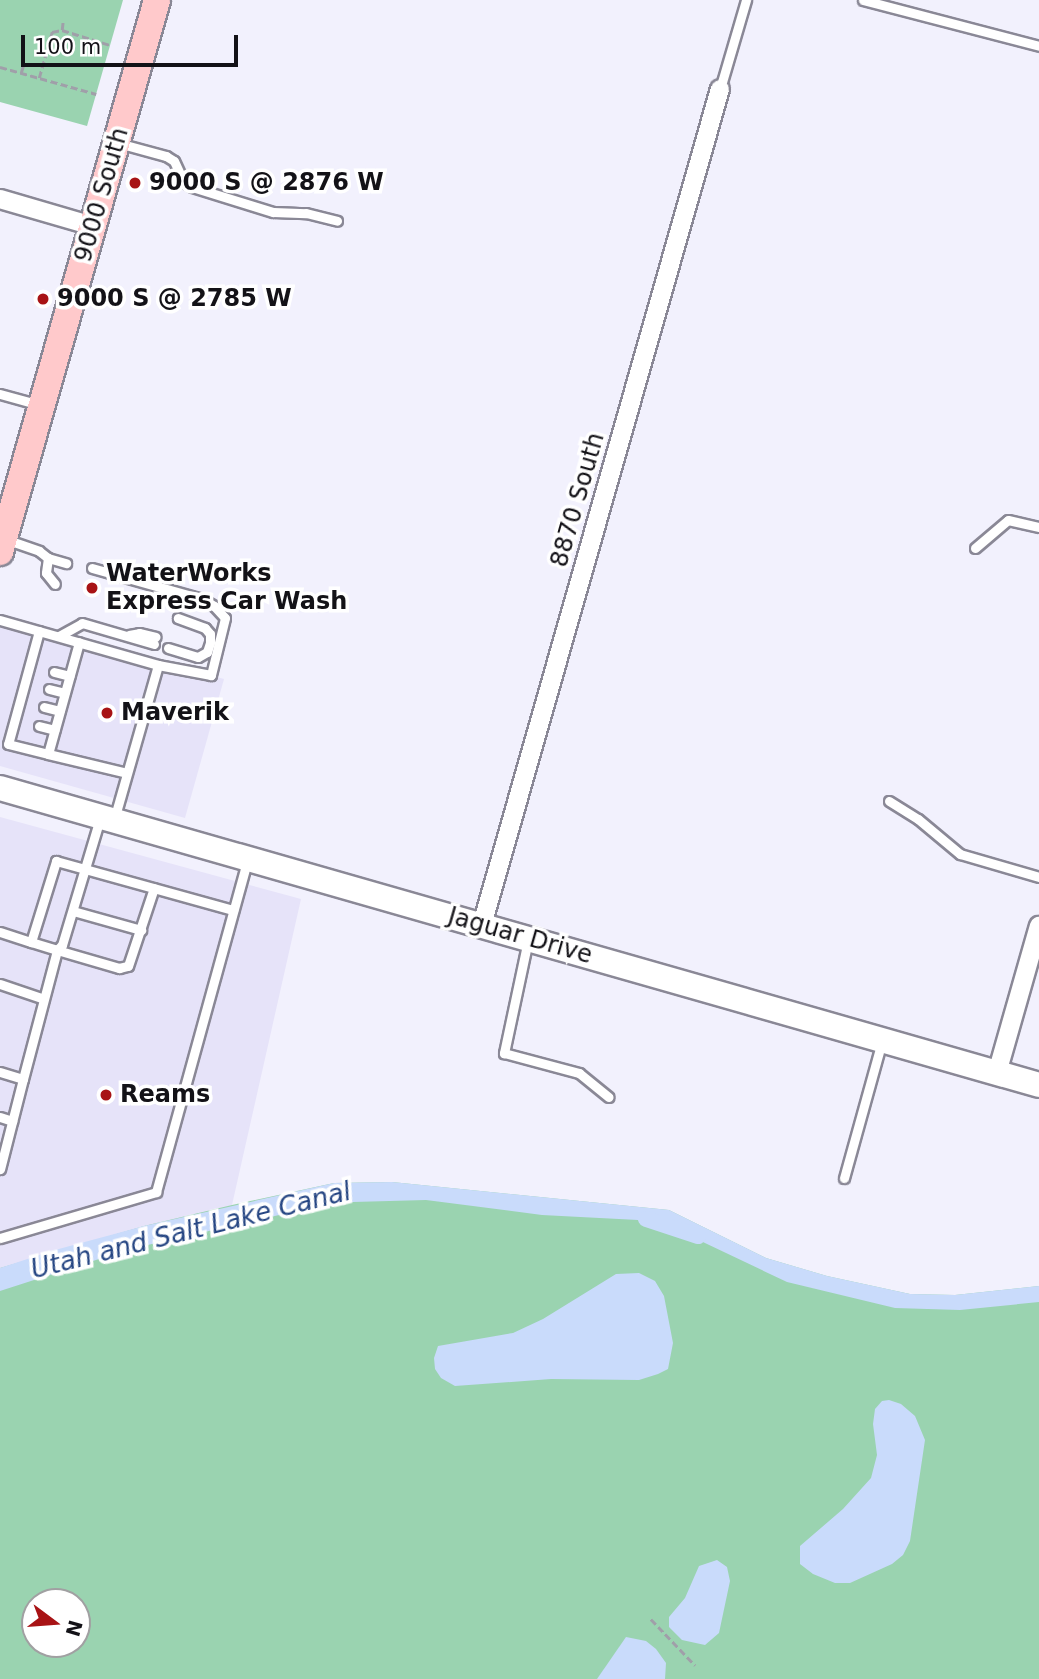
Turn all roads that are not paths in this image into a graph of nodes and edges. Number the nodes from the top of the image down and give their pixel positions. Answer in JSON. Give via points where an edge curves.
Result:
{"nodes":[{"id":1,"x":157,"y":0,"type":"edge"},
{"id":2,"x":746,"y":0,"type":"edge"},
{"id":3,"x":863,"y":0,"type":"edge"},
{"id":4,"x":1039,"y":46,"type":"edge"},
{"id":5,"x":720,"y":89,"type":"joint"},
{"id":6,"x":116,"y":143,"type":"junction"},
{"id":7,"x":0,"y":199,"type":"edge"},
{"id":8,"x":337,"y":221,"type":"dead end"},
{"id":9,"x":93,"y":226,"type":"junction"},
{"id":10,"x":0,"y":394,"type":"edge"},
{"id":11,"x":41,"y":406,"type":"junction"},
{"id":12,"x":1039,"y":527,"type":"edge"},
{"id":13,"x":2,"y":545,"type":"edge"},
{"id":14,"x":975,"y":548,"type":"dead end"},
{"id":15,"x":48,"y":558,"type":"junction"},
{"id":16,"x":66,"y":563,"type":"dead end"},
{"id":17,"x":92,"y":568,"type":"dead end"},
{"id":18,"x":55,"y":584,"type":"dead end"},
{"id":19,"x":178,"y":618,"type":"dead end"},
{"id":20,"x":0,"y":620,"type":"edge"},
{"id":21,"x":39,"y":631,"type":"junction"},
{"id":22,"x":59,"y":636,"type":"junction"},
{"id":23,"x":79,"y":642,"type":"junction"},
{"id":24,"x":154,"y":644,"type":"dead end"},
{"id":25,"x":168,"y":647,"type":"dead end"},
{"id":26,"x":158,"y":665,"type":"junction"},
{"id":27,"x":54,"y":672,"type":"dead end"},
{"id":28,"x":70,"y":676,"type":"junction"},
{"id":29,"x":50,"y":689,"type":"dead end"},
{"id":30,"x":65,"y":693,"type":"junction"},
{"id":31,"x":44,"y":707,"type":"dead end"},
{"id":32,"x":60,"y":711,"type":"junction"},
{"id":33,"x":39,"y":726,"type":"dead end"},
{"id":34,"x":55,"y":730,"type":"junction"},
{"id":35,"x":48,"y":754,"type":"junction"},
{"id":36,"x":127,"y":774,"type":"junction"},
{"id":37,"x":0,"y":788,"type":"edge"},
{"id":38,"x":890,"y":801,"type":"dead end"},
{"id":39,"x":107,"y":818,"type":"junction"},
{"id":40,"x":248,"y":858,"type":"junction"},
{"id":41,"x":86,"y":869,"type":"junction"},
{"id":42,"x":1039,"y":877,"type":"edge"},
{"id":43,"x":154,"y":888,"type":"junction"},
{"id":44,"x":233,"y":910,"type":"junction"},
{"id":45,"x":73,"y":911,"type":"junction"},
{"id":46,"x":482,"y":925,"type":"junction"},
{"id":47,"x":1039,"y":926,"type":"edge"},
{"id":48,"x":141,"y":930,"type":"junction"},
{"id":49,"x":0,"y":932,"type":"edge"},
{"id":50,"x":529,"y":938,"type":"junction"},
{"id":51,"x":31,"y":942,"type":"junction"},
{"id":52,"x":57,"y":950,"type":"junction"},
{"id":53,"x":0,"y":984,"type":"edge"},
{"id":54,"x":44,"y":999,"type":"junction"},
{"id":55,"x":882,"y":1040,"type":"junction"},
{"id":56,"x":0,"y":1072,"type":"edge"},
{"id":57,"x":997,"y":1073,"type":"junction"},
{"id":58,"x":23,"y":1079,"type":"junction"},
{"id":59,"x":1039,"y":1085,"type":"edge"},
{"id":60,"x":609,"y":1097,"type":"dead end"},
{"id":61,"x":0,"y":1117,"type":"edge"},
{"id":62,"x":12,"y":1121,"type":"junction"},
{"id":63,"x":0,"y":1168,"type":"edge"},
{"id":64,"x":844,"y":1178,"type":"dead end"},
{"id":65,"x":0,"y":1238,"type":"edge"}],
"edges":[{"from":1,"to":6,"type":"main road","name":"9000 South"},
{"from":2,"to":5,"type":"lane"},
{"from":3,"to":4,"type":"lane"},
{"from":5,"to":46,"type":"street","name":"8870 South"},
{"from":6,"to":8,"type":"lane","via":[[166,156],[192,187],[273,212],[306,213]]},
{"from":6,"to":9,"type":"main road","name":"9000 South"},
{"from":7,"to":9,"type":"street"},
{"from":9,"to":11,"type":"main road","name":"9000 South"},
{"from":10,"to":11,"type":"lane"},
{"from":11,"to":13,"type":"main road","name":"9000 South"},
{"from":12,"to":14,"type":"lane","via":[[1008,520]]},
{"from":13,"to":15,"type":"lane","via":[[39,551]]},
{"from":15,"to":16,"type":"lane"},
{"from":15,"to":18,"type":"lane","via":[[46,573]]},
{"from":17,"to":26,"type":"lane","via":[[202,600],[225,618],[211,675]]},
{"from":19,"to":25,"type":"lane","via":[[205,628],[211,643],[198,657]]},
{"from":20,"to":21,"type":"lane"},
{"from":21,"to":22,"type":"lane"},
{"from":21,"to":35,"type":"lane","via":[[34,667],[8,744]]},
{"from":22,"to":23,"type":"lane"},
{"from":22,"to":24,"type":"lane","via":[[82,624]]},
{"from":23,"to":26,"type":"lane"},
{"from":23,"to":28,"type":"lane"},
{"from":26,"to":36,"type":"lane"},
{"from":27,"to":28,"type":"lane"},
{"from":28,"to":30,"type":"lane"},
{"from":29,"to":30,"type":"lane"},
{"from":30,"to":32,"type":"lane"},
{"from":31,"to":32,"type":"lane"},
{"from":32,"to":34,"type":"lane"},
{"from":33,"to":34,"type":"lane"},
{"from":34,"to":35,"type":"lane"},
{"from":35,"to":36,"type":"lane"},
{"from":36,"to":39,"type":"lane"},
{"from":37,"to":39,"type":"main road","name":"Jaguar Drive"},
{"from":38,"to":42,"type":"lane","via":[[960,854]]},
{"from":39,"to":40,"type":"main road","name":"Jaguar Drive"},
{"from":39,"to":41,"type":"lane"},
{"from":40,"to":44,"type":"lane"},
{"from":40,"to":46,"type":"main road","name":"Jaguar Drive"},
{"from":41,"to":43,"type":"lane"},
{"from":41,"to":45,"type":"lane"},
{"from":41,"to":51,"type":"lane","via":[[57,861]]},
{"from":43,"to":44,"type":"lane"},
{"from":43,"to":48,"type":"lane"},
{"from":44,"to":65,"type":"lane","via":[[156,1192]]},
{"from":45,"to":48,"type":"lane"},
{"from":45,"to":52,"type":"lane"},
{"from":46,"to":50,"type":"main road","name":"Jaguar Drive"},
{"from":47,"to":57,"type":"street"},
{"from":48,"to":52,"type":"lane","via":[[128,966],[119,968]]},
{"from":49,"to":51,"type":"lane"},
{"from":50,"to":55,"type":"main road","name":"Jaguar Drive"},
{"from":50,"to":60,"type":"lane","via":[[504,1053],[579,1073]]},
{"from":51,"to":52,"type":"lane"},
{"from":52,"to":54,"type":"lane"},
{"from":53,"to":54,"type":"lane"},
{"from":54,"to":58,"type":"lane"},
{"from":55,"to":57,"type":"main road","name":"Jaguar Drive"},
{"from":55,"to":64,"type":"lane"},
{"from":56,"to":58,"type":"lane"},
{"from":57,"to":59,"type":"main road","name":"Jaguar Drive"},
{"from":58,"to":62,"type":"lane"},
{"from":61,"to":62,"type":"lane"},
{"from":62,"to":63,"type":"lane"}]}
